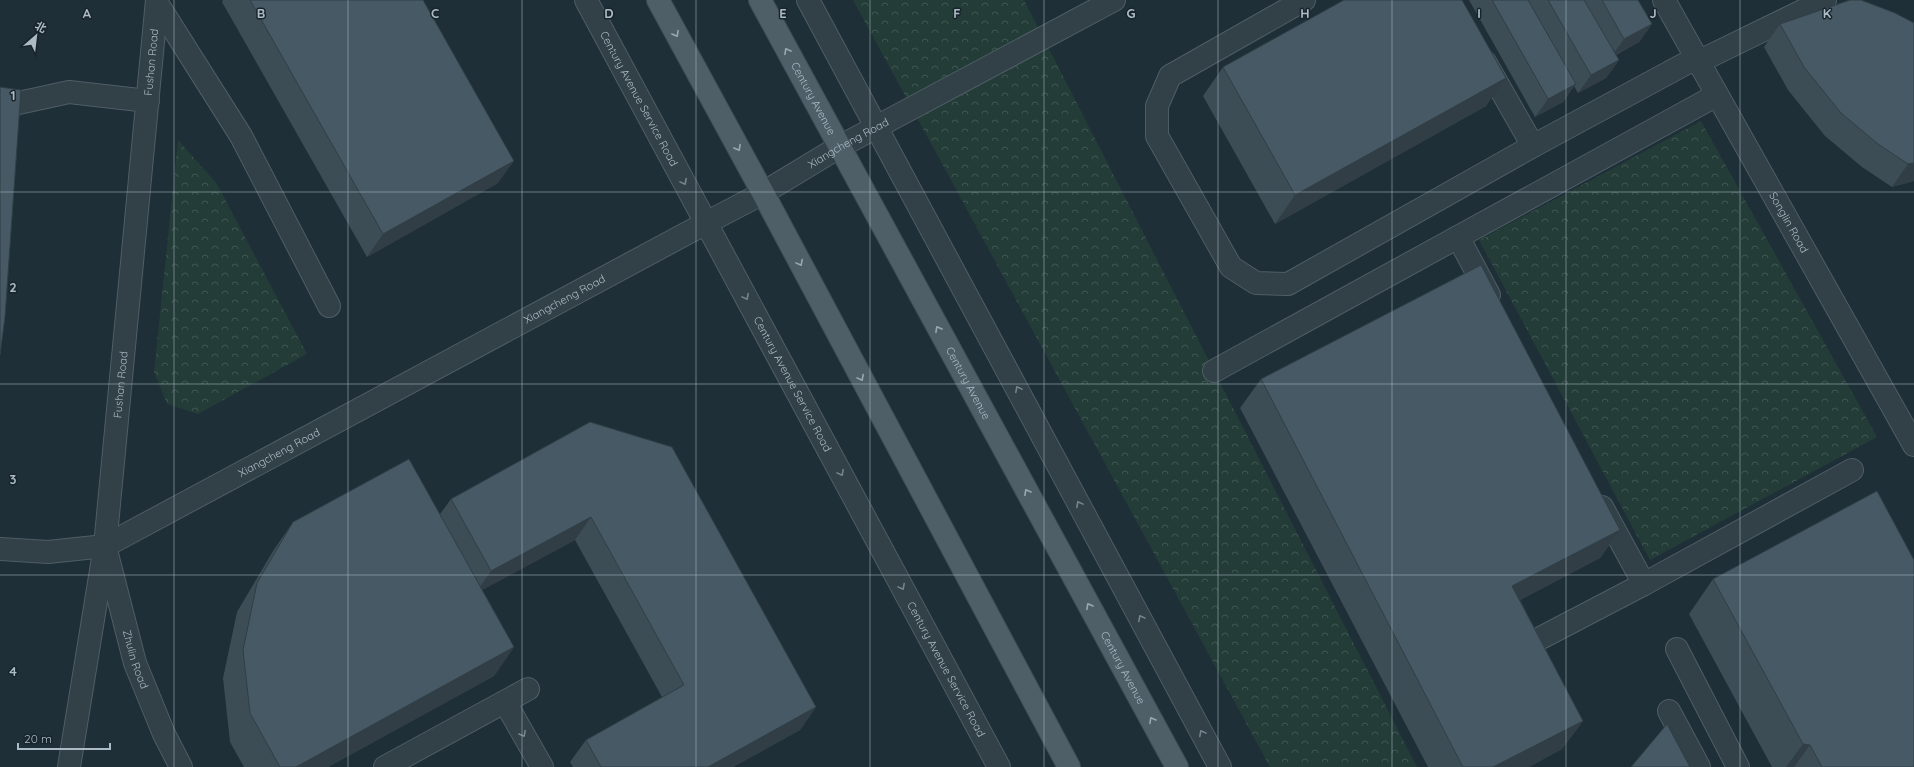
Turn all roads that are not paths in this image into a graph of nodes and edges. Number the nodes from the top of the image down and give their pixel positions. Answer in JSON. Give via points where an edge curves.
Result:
{"nodes":[{"id":1,"x":586,"y":0,"type":"edge"},
{"id":2,"x":658,"y":0,"type":"edge"},
{"id":3,"x":760,"y":0,"type":"edge"},
{"id":4,"x":808,"y":0,"type":"edge"},
{"id":5,"x":1114,"y":0,"type":"edge"},
{"id":6,"x":1304,"y":0,"type":"edge"},
{"id":7,"x":1664,"y":0,"type":"edge"},
{"id":8,"x":1825,"y":0,"type":"edge"},
{"id":9,"x":157,"y":2,"type":"edge"},
{"id":10,"x":1280,"y":6,"type":"edge"},
{"id":11,"x":1476,"y":47,"type":"edge"},
{"id":12,"x":1697,"y":60,"type":"junction"},
{"id":13,"x":1717,"y":95,"type":"junction"},
{"id":14,"x":148,"y":101,"type":"junction"},
{"id":15,"x":0,"y":102,"type":"edge"},
{"id":16,"x":877,"y":127,"type":"junction"},
{"id":17,"x":1533,"y":146,"type":"junction"},
{"id":18,"x":839,"y":147,"type":"junction"},
{"id":19,"x":762,"y":192,"type":"junction"},
{"id":20,"x":706,"y":223,"type":"junction"},
{"id":21,"x":1458,"y":237,"type":"junction"},
{"id":22,"x":329,"y":306,"type":"dead end"},
{"id":23,"x":1499,"y":313,"type":"edge"},
{"id":24,"x":1214,"y":371,"type":"dead end"},
{"id":25,"x":1914,"y":445,"type":"edge"},
{"id":26,"x":1852,"y":470,"type":"dead end"},
{"id":27,"x":1592,"y":487,"type":"edge"},
{"id":28,"x":105,"y":546,"type":"junction"},
{"id":29,"x":0,"y":549,"type":"edge"},
{"id":30,"x":1644,"y":584,"type":"junction"},
{"id":31,"x":1532,"y":642,"type":"edge"},
{"id":32,"x":1677,"y":649,"type":"dead end"},
{"id":33,"x":528,"y":689,"type":"dead end"},
{"id":34,"x":505,"y":702,"type":"junction"},
{"id":35,"x":1669,"y":711,"type":"dead end"},
{"id":36,"x":69,"y":767,"type":"edge"},
{"id":37,"x":181,"y":767,"type":"edge"},
{"id":38,"x":385,"y":767,"type":"edge"},
{"id":39,"x":542,"y":767,"type":"edge"},
{"id":40,"x":999,"y":767,"type":"edge"},
{"id":41,"x":1068,"y":767,"type":"edge"},
{"id":42,"x":1177,"y":767,"type":"edge"},
{"id":43,"x":1220,"y":767,"type":"edge"},
{"id":44,"x":1699,"y":767,"type":"edge"},
{"id":45,"x":1738,"y":767,"type":"edge"}],
"edges":[{"from":1,"to":20,"type":"street","name":"Century Avenue Service Road","one_way":true},
{"from":2,"to":19,"type":"main road","one_way":true},
{"from":18,"to":3,"type":"main road","name":"Century Avenue","one_way":true},
{"from":4,"to":16,"type":"street"},
{"from":5,"to":16,"type":"street","name":"Xiangcheng Road"},
{"from":6,"to":10,"type":"street"},
{"from":7,"to":12,"type":"street","name":"Songlin Road"},
{"from":8,"to":12,"type":"street"},
{"from":9,"to":14,"type":"street","name":"Fushan Road"},
{"from":9,"to":22,"type":"street","via":[[241,136]]},
{"from":10,"to":17,"type":"street","via":[[1170,76],[1157,106],[1157,136],[1231,267],[1256,283],[1288,284]]},
{"from":11,"to":17,"type":"street"},
{"from":12,"to":13,"type":"street","name":"Songlin Road"},
{"from":12,"to":17,"type":"street"},
{"from":13,"to":21,"type":"street"},
{"from":13,"to":25,"type":"street","name":"Songlin Road"},
{"from":14,"to":15,"type":"street","via":[[69,92],[14,104]]},
{"from":14,"to":28,"type":"street","name":"Fushan Road"},
{"from":16,"to":18,"type":"street","name":"Xiangcheng Road"},
{"from":43,"to":16,"type":"street","one_way":true},
{"from":18,"to":19,"type":"street","name":"Xiangcheng Road"},
{"from":42,"to":18,"type":"main road","name":"Century Avenue","one_way":true},
{"from":19,"to":20,"type":"street","name":"Xiangcheng Road"},
{"from":19,"to":41,"type":"main road","one_way":true},
{"from":20,"to":28,"type":"street","name":"Xiangcheng Road"},
{"from":20,"to":40,"type":"street","name":"Century Avenue Service Road","one_way":true},
{"from":21,"to":23,"type":"street"},
{"from":21,"to":24,"type":"street"},
{"from":26,"to":30,"type":"street"},
{"from":27,"to":30,"type":"street"},
{"from":28,"to":29,"type":"street","name":"Xiangcheng Road","via":[[48,552]]},
{"from":28,"to":36,"type":"street","name":"Fushan Road"},
{"from":28,"to":37,"type":"street","name":"Zhulin Road","via":[[135,663],[164,734]]},
{"from":30,"to":31,"type":"street"},
{"from":32,"to":45,"type":"street"},
{"from":33,"to":34,"type":"street"},
{"from":34,"to":38,"type":"street"},
{"from":34,"to":39,"type":"street","one_way":true},
{"from":35,"to":44,"type":"street"}]}
